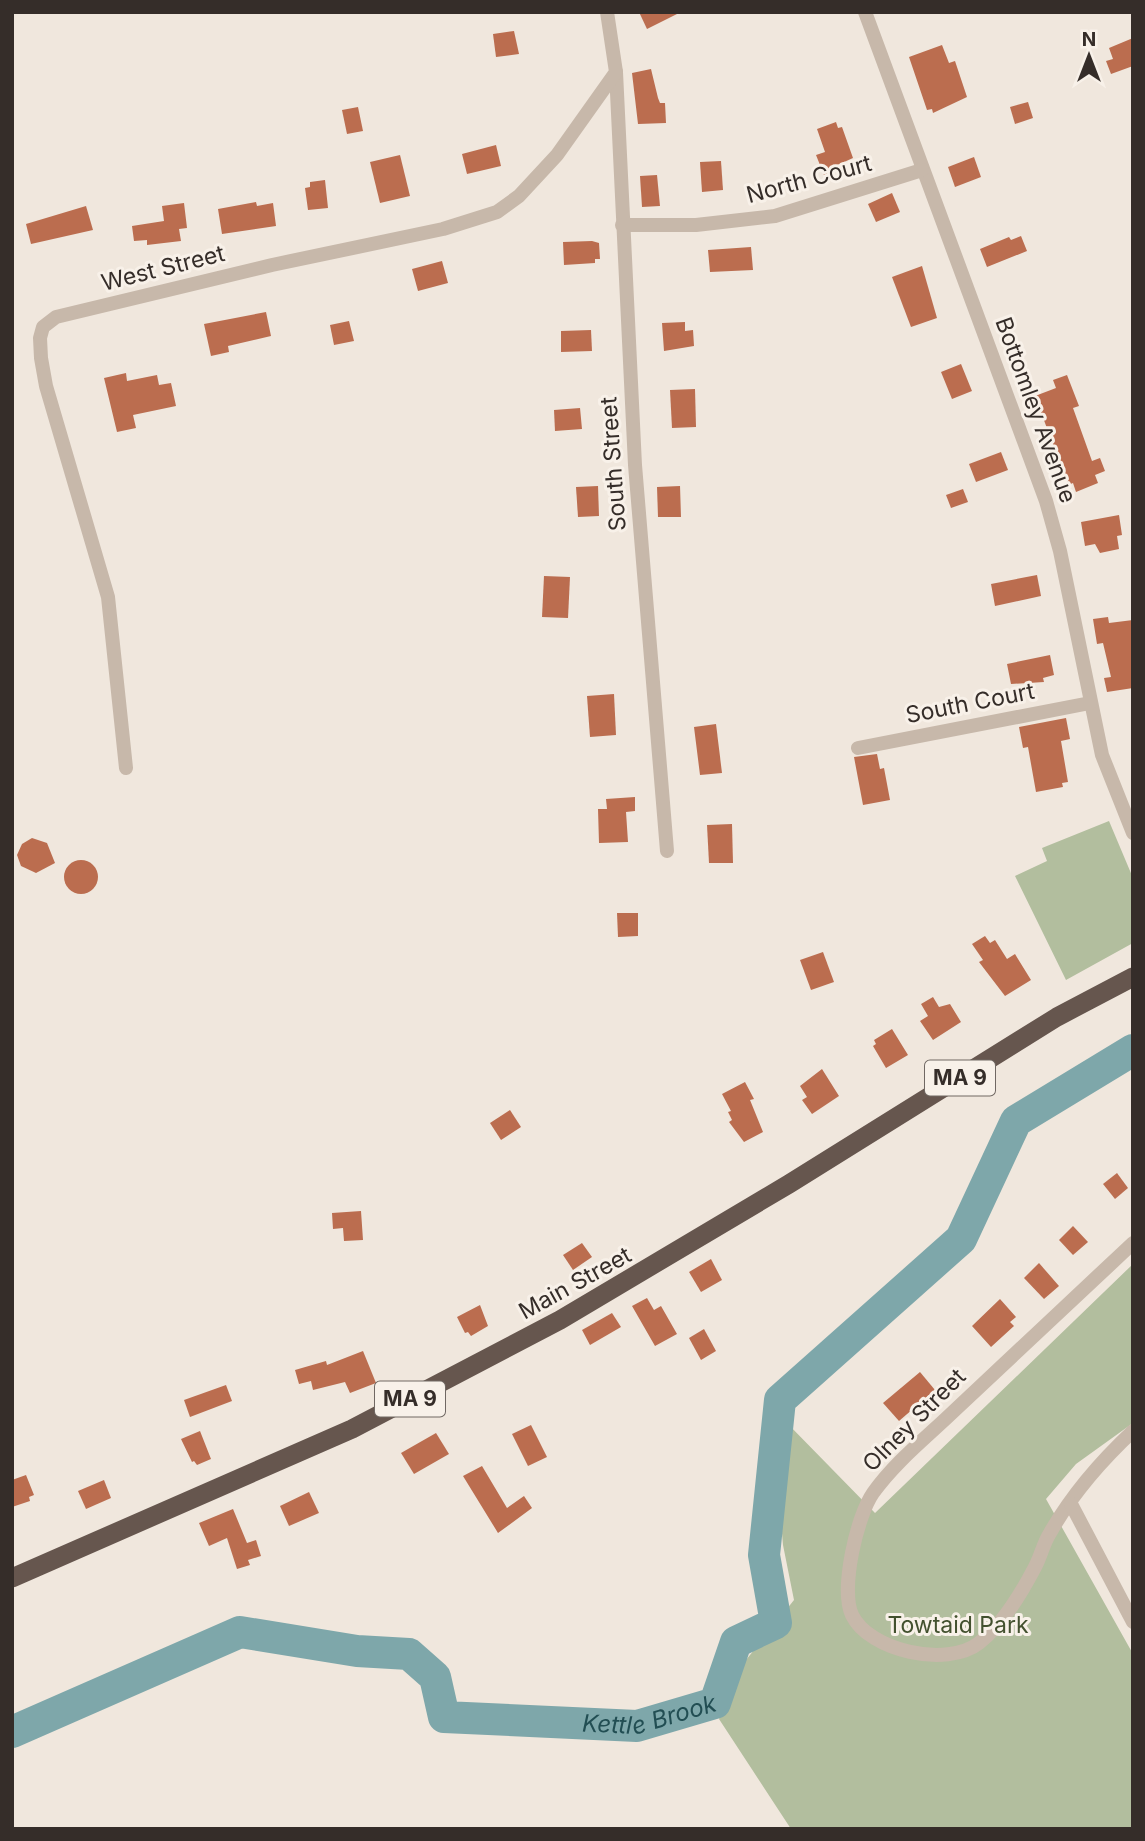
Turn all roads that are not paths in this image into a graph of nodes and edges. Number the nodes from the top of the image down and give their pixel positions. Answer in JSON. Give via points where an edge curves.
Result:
{"nodes":[{"id":1,"x":607,"y":12,"type":"edge"},
{"id":2,"x":865,"y":12,"type":"edge"},
{"id":3,"x":616,"y":72,"type":"junction"},
{"id":4,"x":922,"y":170,"type":"junction"},
{"id":5,"x":622,"y":225,"type":"junction"},
{"id":6,"x":1090,"y":704,"type":"junction"},
{"id":7,"x":858,"y":748,"type":"dead end"},
{"id":8,"x":125,"y":768,"type":"dead end"},
{"id":9,"x":1133,"y":833,"type":"edge"},
{"id":10,"x":667,"y":851,"type":"dead end"},
{"id":11,"x":1133,"y":977,"type":"edge"},
{"id":12,"x":1133,"y":1243,"type":"edge"},
{"id":13,"x":1133,"y":1431,"type":"edge"},
{"id":14,"x":1071,"y":1504,"type":"junction"},
{"id":15,"x":12,"y":1578,"type":"edge"},
{"id":16,"x":1133,"y":1622,"type":"edge"}],
"edges":[{"from":1,"to":3,"type":"street"},
{"from":2,"to":4,"type":"street","name":"Bottomley Avenue"},
{"from":3,"to":5,"type":"street","name":"South Street"},
{"from":3,"to":8,"type":"street","name":"West Street","via":[[557,155],[519,196],[497,212],[443,229],[56,317],[43,327],[40,338],[46,386],[108,597]]},
{"from":4,"to":5,"type":"street","name":"North Court","via":[[775,216],[696,225]]},
{"from":4,"to":6,"type":"street","name":"Bottomley Avenue","via":[[1049,510]]},
{"from":5,"to":10,"type":"street","name":"South Street","via":[[635,465]]},
{"from":6,"to":7,"type":"street","name":"South Court"},
{"from":6,"to":9,"type":"street","name":"Bottomley Avenue","via":[[1107,771]]},
{"from":11,"to":15,"type":"highway","name":"Main Street","number":"MA 9","via":[[1057,1017],[560,1320],[352,1429]]},
{"from":12,"to":14,"type":"street","name":"Olney Street","via":[[882,1481],[858,1529],[850,1571],[850,1613],[867,1632],[912,1653],[934,1657],[965,1652],[993,1629],[1036,1567],[1049,1533]]},
{"from":13,"to":14,"type":"street","name":"Olney Street","via":[[1103,1458]]},
{"from":14,"to":16,"type":"street"}]}
